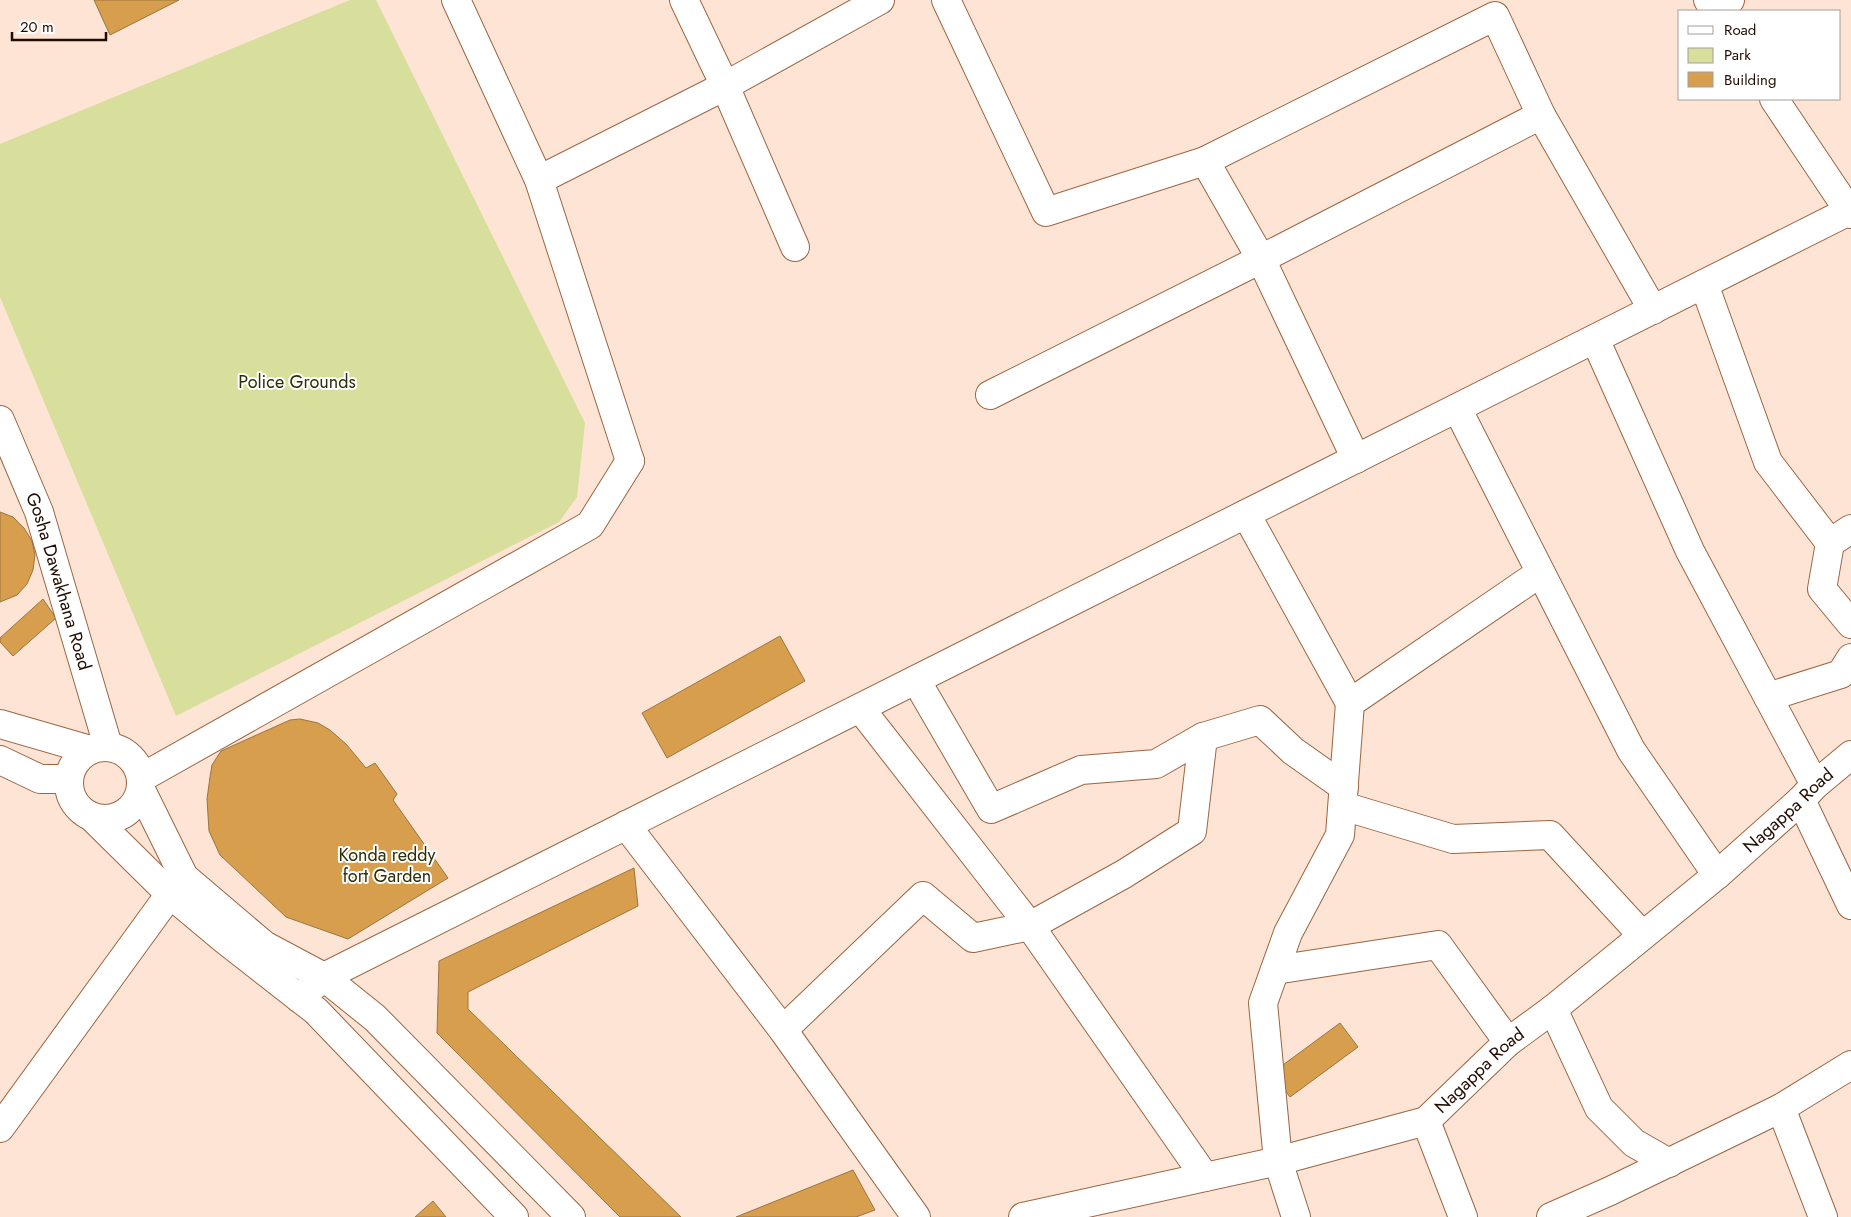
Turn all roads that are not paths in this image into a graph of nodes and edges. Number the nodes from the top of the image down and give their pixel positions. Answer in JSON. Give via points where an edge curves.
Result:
{"nodes":[{"id":1,"x":456,"y":0,"type":"edge"},
{"id":2,"x":684,"y":0,"type":"edge"},
{"id":3,"x":880,"y":0,"type":"edge"},
{"id":4,"x":946,"y":0,"type":"edge"},
{"id":5,"x":725,"y":86,"type":"junction"},
{"id":6,"x":1775,"y":100,"type":"edge"},
{"id":7,"x":1541,"y":115,"type":"junction"},
{"id":8,"x":1205,"y":161,"type":"junction"},
{"id":9,"x":539,"y":180,"type":"junction"},
{"id":10,"x":1850,"y":213,"type":"edge"},
{"id":11,"x":795,"y":246,"type":"dead end"},
{"id":12,"x":1261,"y":258,"type":"junction"},
{"id":13,"x":1704,"y":284,"type":"junction"},
{"id":14,"x":1654,"y":310,"type":"junction"},
{"id":15,"x":1595,"y":339,"type":"junction"},
{"id":16,"x":990,"y":394,"type":"dead end"},
{"id":17,"x":1456,"y":408,"type":"junction"},
{"id":18,"x":0,"y":420,"type":"edge"},
{"id":19,"x":1356,"y":459,"type":"junction"},
{"id":20,"x":1246,"y":514,"type":"junction"},
{"id":21,"x":1840,"y":536,"type":"edge"},
{"id":22,"x":1540,"y":573,"type":"junction"},
{"id":23,"x":1851,"y":624,"type":"edge"},
{"id":24,"x":1851,"y":658,"type":"edge"},
{"id":25,"x":916,"y":680,"type":"junction"},
{"id":26,"x":1768,"y":697,"type":"junction"},
{"id":27,"x":1350,"y":703,"type":"junction"},
{"id":28,"x":860,"y":708,"type":"junction"},
{"id":29,"x":0,"y":724,"type":"edge"},
{"id":30,"x":1203,"y":737,"type":"junction"},
{"id":31,"x":99,"y":748,"type":"junction"},
{"id":32,"x":1851,"y":755,"type":"edge"},
{"id":33,"x":0,"y":760,"type":"edge"},
{"id":34,"x":69,"y":779,"type":"junction"},
{"id":35,"x":141,"y":784,"type":"junction"},
{"id":36,"x":1808,"y":792,"type":"junction"},
{"id":37,"x":1343,"y":796,"type":"junction"},
{"id":38,"x":92,"y":817,"type":"junction"},
{"id":39,"x":626,"y":825,"type":"junction"},
{"id":40,"x":1717,"y":875,"type":"junction"},
{"id":41,"x":170,"y":894,"type":"junction"},
{"id":42,"x":1851,"y":905,"type":"edge"},
{"id":43,"x":1030,"y":926,"type":"junction"},
{"id":44,"x":1642,"y":936,"type":"junction"},
{"id":45,"x":1275,"y":970,"type":"junction"},
{"id":46,"x":324,"y":977,"type":"junction"},
{"id":47,"x":299,"y":998,"type":"junction"},
{"id":48,"x":1553,"y":1009,"type":"junction"},
{"id":49,"x":783,"y":1030,"type":"junction"},
{"id":50,"x":1508,"y":1042,"type":"junction"},
{"id":51,"x":1851,"y":1065,"type":"edge"},
{"id":52,"x":1781,"y":1108,"type":"junction"},
{"id":53,"x":1426,"y":1121,"type":"junction"},
{"id":54,"x":0,"y":1128,"type":"edge"},
{"id":55,"x":1278,"y":1160,"type":"junction"},
{"id":56,"x":1669,"y":1163,"type":"junction"},
{"id":57,"x":1205,"y":1176,"type":"junction"},
{"id":58,"x":514,"y":1217,"type":"edge"},
{"id":59,"x":571,"y":1217,"type":"edge"},
{"id":60,"x":916,"y":1217,"type":"edge"},
{"id":61,"x":1023,"y":1217,"type":"edge"},
{"id":62,"x":1296,"y":1217,"type":"edge"},
{"id":63,"x":1463,"y":1217,"type":"edge"},
{"id":64,"x":1551,"y":1217,"type":"edge"},
{"id":65,"x":1823,"y":1217,"type":"edge"}],
"edges":[{"from":1,"to":9,"type":"street"},
{"from":2,"to":5,"type":"street"},
{"from":3,"to":5,"type":"street"},
{"from":4,"to":8,"type":"street","via":[[1046,212]]},
{"from":5,"to":9,"type":"street"},
{"from":5,"to":11,"type":"street"},
{"from":6,"to":10,"type":"street"},
{"from":7,"to":8,"type":"street","via":[[1495,16]]},
{"from":7,"to":12,"type":"street"},
{"from":7,"to":14,"type":"street"},
{"from":8,"to":12,"type":"street"},
{"from":9,"to":35,"type":"street","via":[[630,461],[590,525]]},
{"from":10,"to":13,"type":"street"},
{"from":12,"to":16,"type":"street"},
{"from":12,"to":19,"type":"street"},
{"from":13,"to":14,"type":"street"},
{"from":13,"to":21,"type":"street","via":[[1768,462]]},
{"from":14,"to":15,"type":"street"},
{"from":15,"to":17,"type":"street"},
{"from":15,"to":26,"type":"street","via":[[1690,551]]},
{"from":17,"to":19,"type":"street"},
{"from":17,"to":22,"type":"street"},
{"from":18,"to":31,"type":"street","name":"Gosha Dawakhana Road","via":[[39,512]]},
{"from":19,"to":20,"type":"street"},
{"from":20,"to":25,"type":"street"},
{"from":20,"to":27,"type":"street"},
{"from":21,"to":23,"type":"street","via":[[1822,588]]},
{"from":22,"to":27,"type":"street"},
{"from":22,"to":40,"type":"street","via":[[1631,750]]},
{"from":24,"to":26,"type":"street","via":[[1841,674]]},
{"from":25,"to":28,"type":"street"},
{"from":25,"to":30,"type":"street","via":[[991,809],[1081,770],[1156,764]]},
{"from":26,"to":36,"type":"street"},
{"from":27,"to":37,"type":"street"},
{"from":28,"to":39,"type":"street"},
{"from":28,"to":43,"type":"street"},
{"from":29,"to":31,"type":"street"},
{"from":30,"to":37,"type":"street","via":[[1260,720]]},
{"from":30,"to":43,"type":"street","via":[[1192,831],[1124,874]]},
{"from":31,"to":34,"type":"street","via":[[86,751],[78,759],[71,768]]},
{"from":31,"to":35,"type":"street","via":[[119,749],[129,756],[137,765]]},
{"from":32,"to":36,"type":"street","name":"Nagappa Road"},
{"from":33,"to":34,"type":"street","via":[[40,779]]},
{"from":34,"to":38,"type":"street","via":[[69,791],[74,801]]},
{"from":35,"to":38,"type":"street","via":[[136,802],[128,811],[117,817]]},
{"from":35,"to":46,"type":"street","via":[[184,877],[264,945]]},
{"from":36,"to":40,"type":"street","name":"Nagappa Road"},
{"from":36,"to":42,"type":"street"},
{"from":37,"to":44,"type":"street","via":[[1453,839],[1550,834]]},
{"from":37,"to":45,"type":"street","via":[[1340,836],[1288,933]]},
{"from":38,"to":41,"type":"street"},
{"from":39,"to":46,"type":"street"},
{"from":39,"to":49,"type":"street"},
{"from":40,"to":44,"type":"street","name":"Nagappa Road"},
{"from":41,"to":47,"type":"street"},
{"from":41,"to":54,"type":"street"},
{"from":43,"to":49,"type":"street","via":[[973,938],[923,896]]},
{"from":43,"to":57,"type":"street"},
{"from":44,"to":48,"type":"street","name":"Nagappa Road"},
{"from":45,"to":50,"type":"street","via":[[1438,945]]},
{"from":45,"to":55,"type":"street","via":[[1263,1003]]},
{"from":46,"to":47,"type":"street"},
{"from":46,"to":59,"type":"street","via":[[375,1018]]},
{"from":47,"to":58,"type":"street"},
{"from":48,"to":50,"type":"street","name":"Nagappa Road"},
{"from":48,"to":56,"type":"street","via":[[1599,1108],[1634,1143]]},
{"from":49,"to":60,"type":"street"},
{"from":50,"to":53,"type":"street","name":"Nagappa Road"},
{"from":51,"to":52,"type":"street"},
{"from":52,"to":56,"type":"street"},
{"from":52,"to":65,"type":"street"},
{"from":53,"to":55,"type":"street","name":"Nagappa Road"},
{"from":53,"to":63,"type":"street"},
{"from":55,"to":57,"type":"street","name":"Nagappa Road"},
{"from":55,"to":62,"type":"street"},
{"from":56,"to":64,"type":"street"},
{"from":57,"to":61,"type":"street","name":"Nagappa Road"}]}
